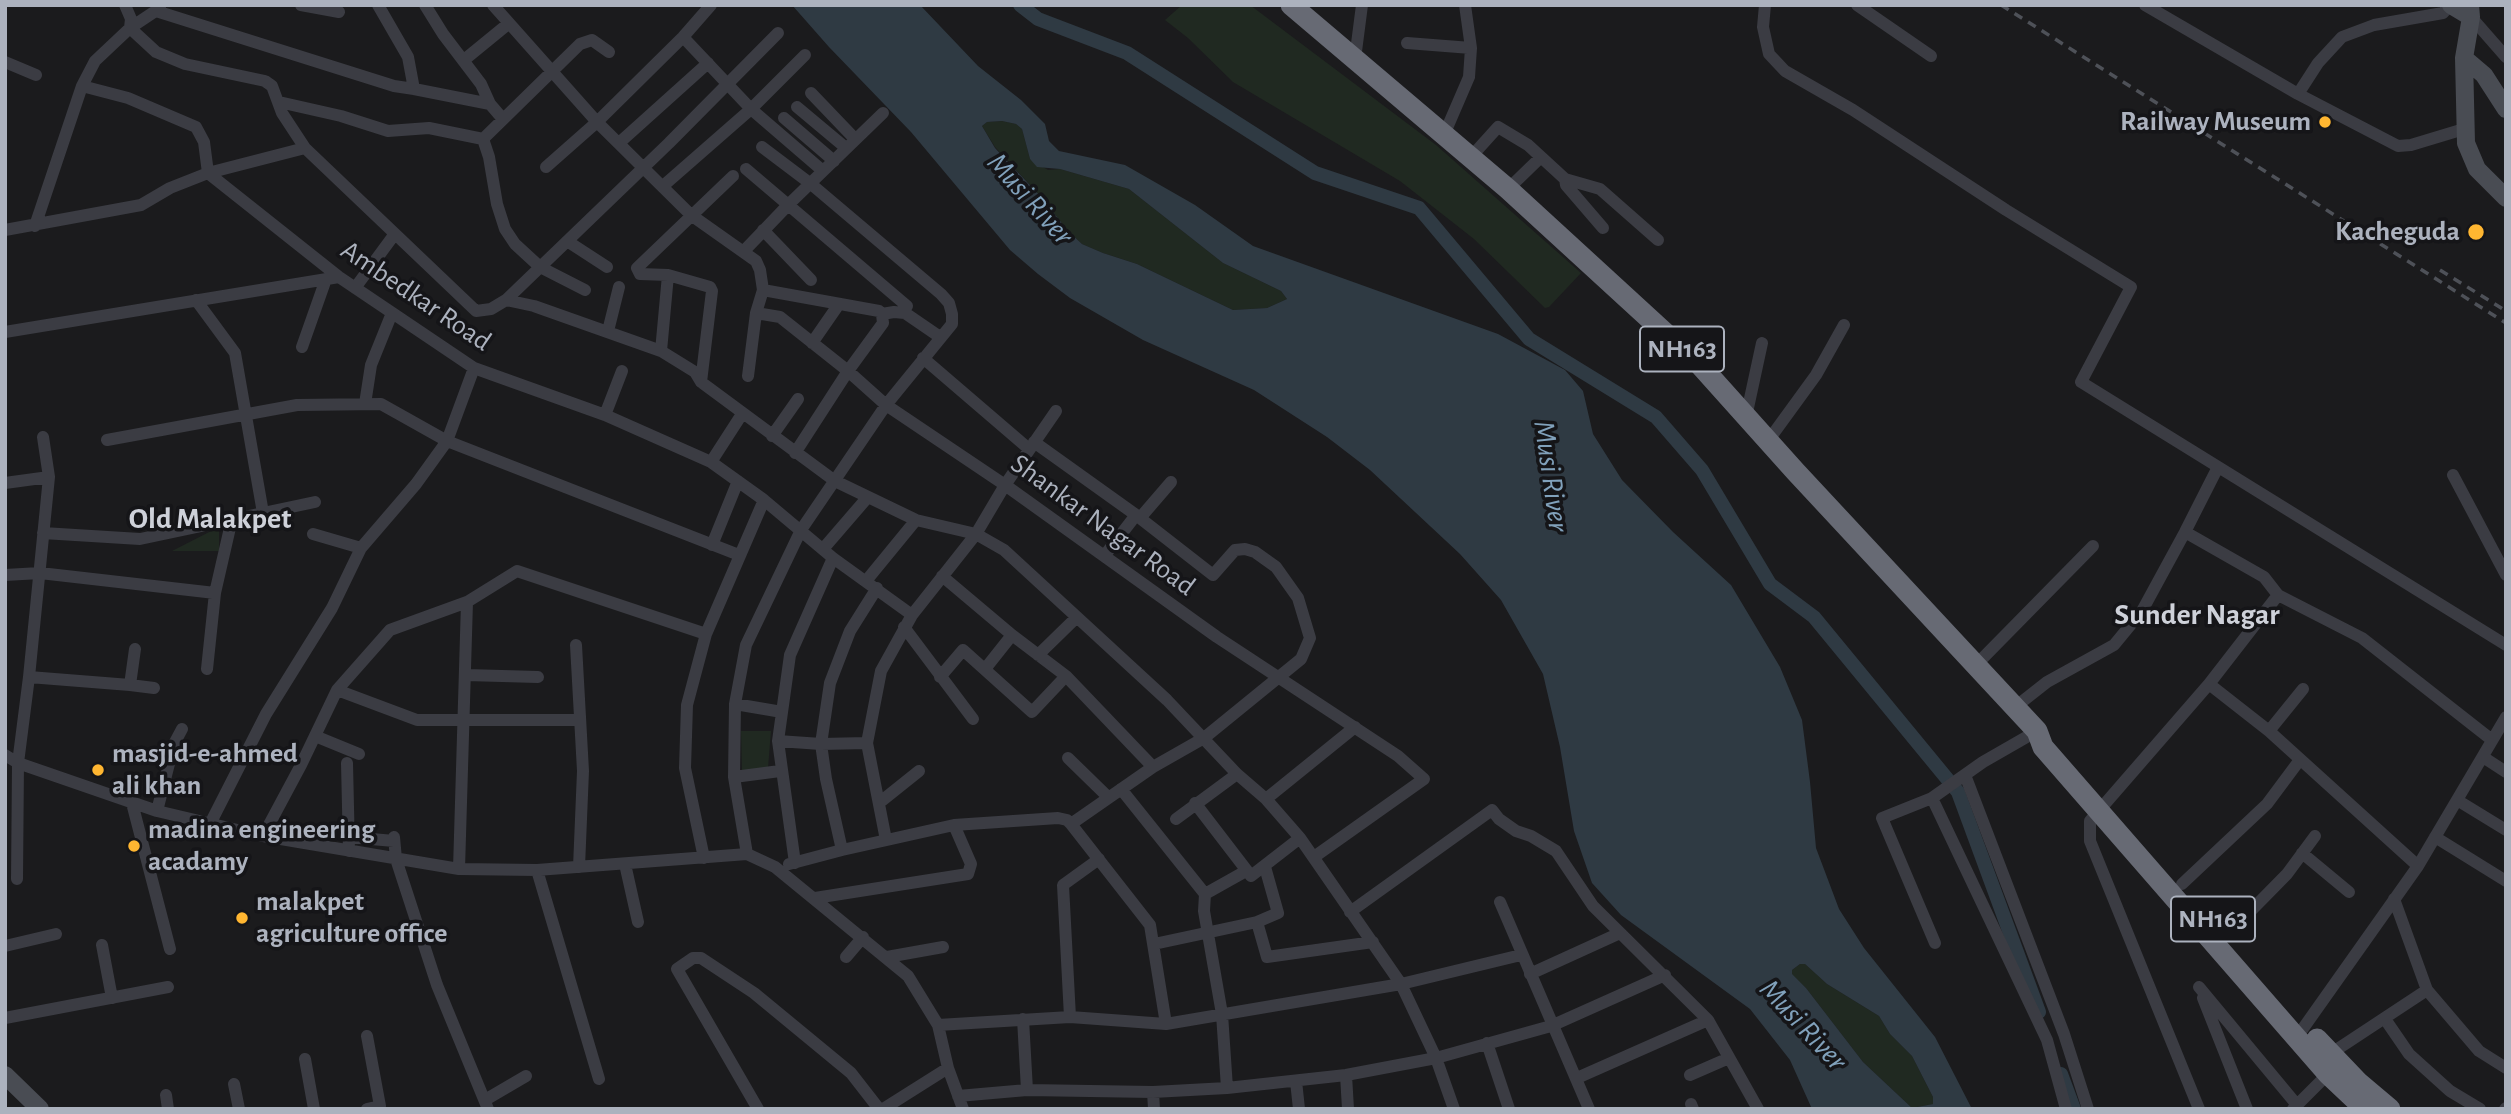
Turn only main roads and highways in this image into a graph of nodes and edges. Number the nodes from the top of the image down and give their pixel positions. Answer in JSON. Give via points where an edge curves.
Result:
{"nodes":[{"id":1,"x":1290,"y":5,"type":"edge"},
{"id":2,"x":2450,"y":5,"type":"edge"},
{"id":3,"x":2470,"y":11,"type":"edge"},
{"id":4,"x":2464,"y":58,"type":"junction"},
{"id":5,"x":2506,"y":108,"type":"edge"},
{"id":6,"x":2506,"y":198,"type":"edge"},
{"id":7,"x":2104,"y":805,"type":"junction"},
{"id":8,"x":2301,"y":1031,"type":"junction"},
{"id":9,"x":2329,"y":1064,"type":"junction"},
{"id":10,"x":5,"y":1075,"type":"edge"},
{"id":11,"x":2344,"y":1101,"type":"edge"},
{"id":12,"x":40,"y":1109,"type":"edge"},
{"id":13,"x":2365,"y":1109,"type":"edge"},
{"id":14,"x":2390,"y":1109,"type":"edge"}],
"edges":[{"from":1,"to":7,"type":"highway","number":"NH163","via":[[1508,189],[1700,365],[2014,708],[2037,731],[2054,737]]},
{"from":2,"to":3,"type":"main road"},
{"from":3,"to":4,"type":"main road"},
{"from":4,"to":5,"type":"main road","via":[[2484,75]]},
{"from":4,"to":6,"type":"main road","via":[[2466,143],[2477,169]]},
{"from":7,"to":8,"type":"highway","number":"NH163"},
{"from":7,"to":8,"type":"highway","number":"NH163","via":[[2227,935]]},
{"from":8,"to":9,"type":"highway","number":"NH163"},
{"from":9,"to":11,"type":"highway","number":"NH163"},
{"from":9,"to":14,"type":"highway","number":"NH163"},
{"from":10,"to":12,"type":"main road"},
{"from":11,"to":13,"type":"highway","number":"NH163"}]}
